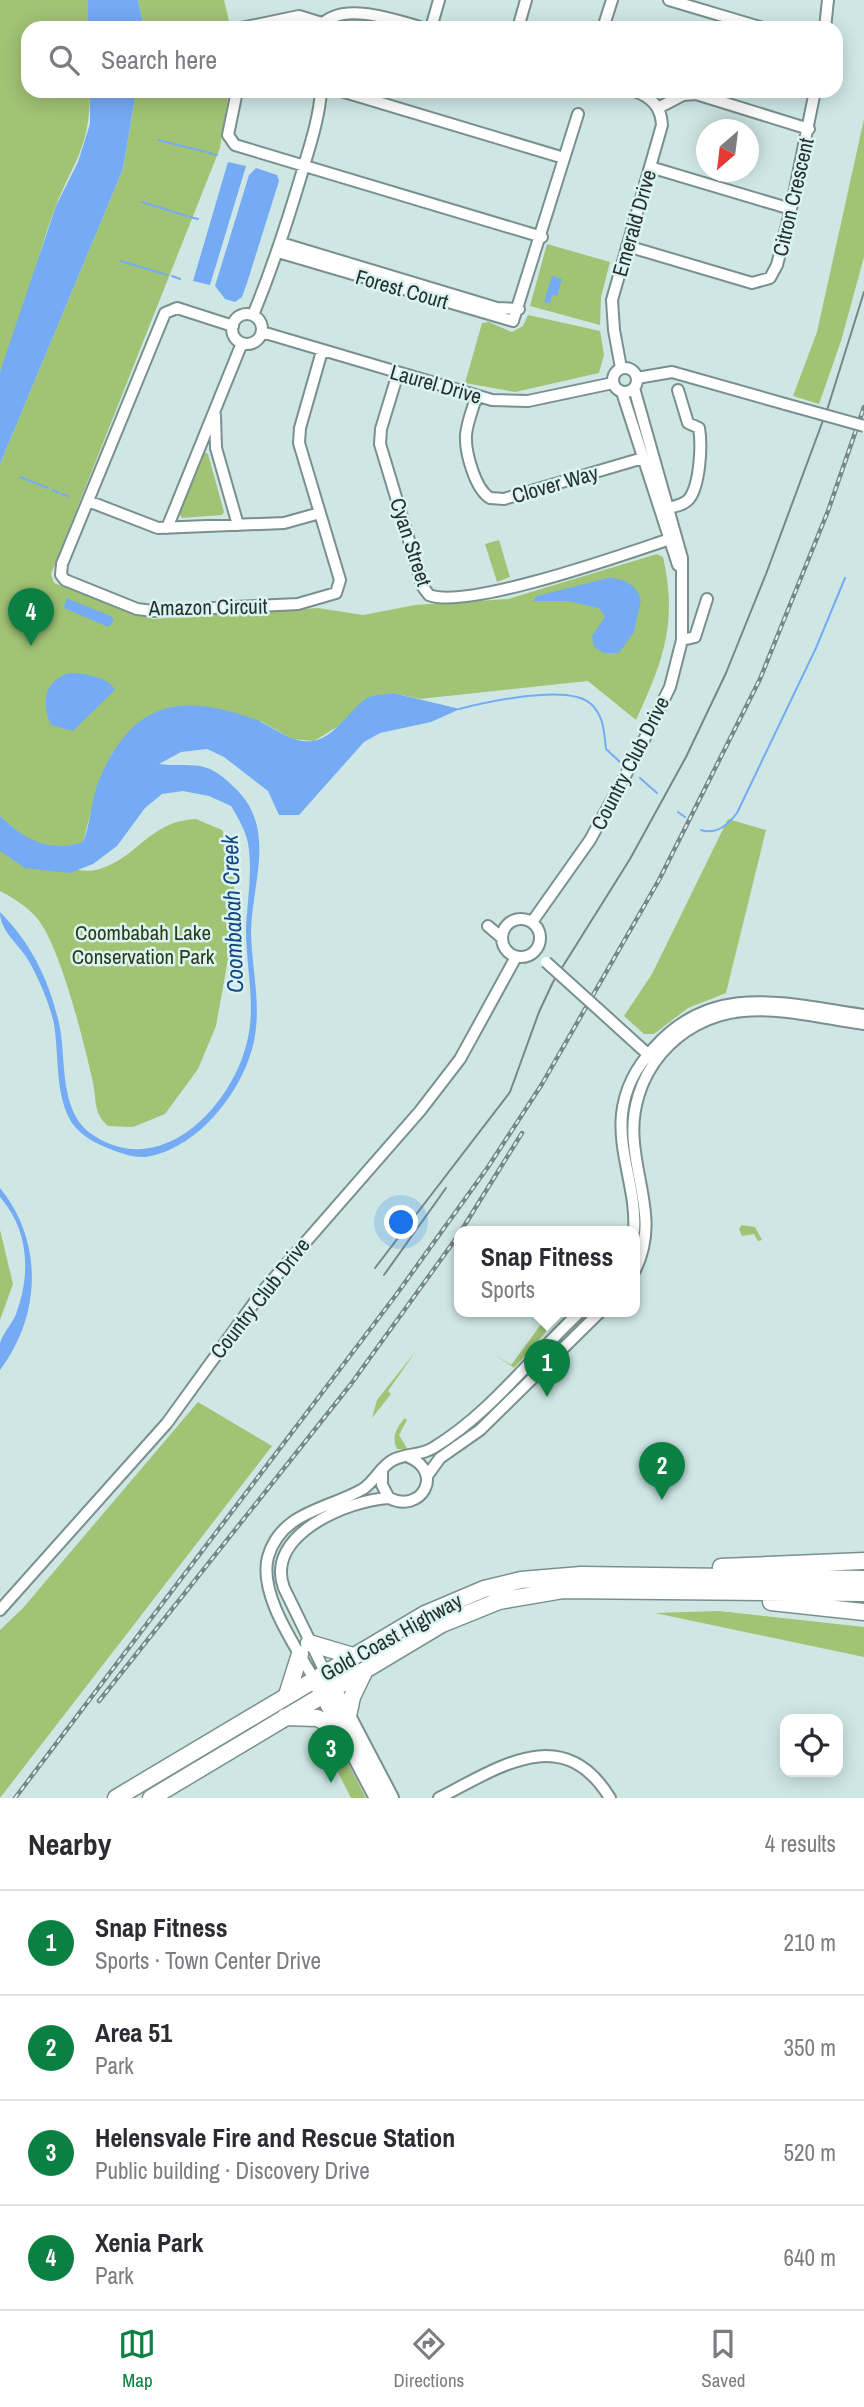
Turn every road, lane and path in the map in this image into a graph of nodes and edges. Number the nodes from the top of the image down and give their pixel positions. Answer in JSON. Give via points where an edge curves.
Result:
{"nodes":[{"id":1,"x":439,"y":0,"type":"edge"},
{"id":2,"x":526,"y":0,"type":"edge"},
{"id":3,"x":612,"y":0,"type":"edge"},
{"id":4,"x":668,"y":0,"type":"edge"},
{"id":5,"x":828,"y":0,"type":"edge"},
{"id":6,"x":275,"y":21,"type":"edge"},
{"id":7,"x":311,"y":21,"type":"edge"},
{"id":8,"x":324,"y":21,"type":"edge"},
{"id":9,"x":388,"y":21,"type":"edge"},
{"id":10,"x":433,"y":21,"type":"edge"},
{"id":11,"x":520,"y":21,"type":"edge"},
{"id":12,"x":605,"y":21,"type":"edge"},
{"id":13,"x":739,"y":21,"type":"edge"},
{"id":14,"x":826,"y":21,"type":"edge"},
{"id":15,"x":235,"y":98,"type":"edge"},
{"id":16,"x":320,"y":98,"type":"edge"},
{"id":17,"x":382,"y":98,"type":"edge"},
{"id":18,"x":649,"y":98,"type":"edge"},
{"id":19,"x":677,"y":98,"type":"edge"},
{"id":20,"x":709,"y":98,"type":"edge"},
{"id":21,"x":814,"y":98,"type":"edge"},
{"id":22,"x":658,"y":108,"type":"junction"},
{"id":23,"x":578,"y":114,"type":"dead end"},
{"id":24,"x":808,"y":129,"type":"junction"},
{"id":25,"x":564,"y":158,"type":"junction"},
{"id":26,"x":304,"y":166,"type":"junction"},
{"id":27,"x":650,"y":167,"type":"junction"},
{"id":28,"x":791,"y":209,"type":"junction"},
{"id":29,"x":542,"y":237,"type":"junction"},
{"id":30,"x":627,"y":246,"type":"junction"},
{"id":31,"x":280,"y":248,"type":"junction"},
{"id":32,"x":253,"y":315,"type":"junction"},
{"id":33,"x":233,"y":326,"type":"junction"},
{"id":34,"x":262,"y":332,"type":"junction"},
{"id":35,"x":242,"y":343,"type":"junction"},
{"id":36,"x":322,"y":351,"type":"junction"},
{"id":37,"x":621,"y":368,"type":"junction"},
{"id":38,"x":398,"y":373,"type":"junction"},
{"id":39,"x":613,"y":383,"type":"junction"},
{"id":40,"x":635,"y":383,"type":"junction"},
{"id":41,"x":678,"y":390,"type":"dead end"},
{"id":42,"x":622,"y":392,"type":"junction"},
{"id":43,"x":477,"y":397,"type":"junction"},
{"id":44,"x":215,"y":409,"type":"junction"},
{"id":45,"x":864,"y":426,"type":"edge"},
{"id":46,"x":643,"y":458,"type":"junction"},
{"id":47,"x":88,"y":501,"type":"junction"},
{"id":48,"x":663,"y":509,"type":"junction"},
{"id":49,"x":320,"y":513,"type":"junction"},
{"id":50,"x":238,"y":525,"type":"junction"},
{"id":51,"x":167,"y":528,"type":"junction"},
{"id":52,"x":667,"y":541,"type":"junction"},
{"id":53,"x":683,"y":585,"type":"junction"},
{"id":54,"x":708,"y":599,"type":"dead end"},
{"id":55,"x":681,"y":640,"type":"junction"},
{"id":56,"x":532,"y":922,"type":"junction"},
{"id":57,"x":533,"y":952,"type":"junction"},
{"id":58,"x":511,"y":953,"type":"junction"},
{"id":59,"x":863,"y":1018,"type":"edge"},
{"id":60,"x":651,"y":1057,"type":"junction"},
{"id":61,"x":634,"y":1226,"type":"edge"},
{"id":62,"x":640,"y":1258,"type":"edge"},
{"id":63,"x":575,"y":1317,"type":"edge"},
{"id":64,"x":595,"y":1317,"type":"edge"},
{"id":65,"x":509,"y":1385,"type":"junction"},
{"id":66,"x":519,"y":1394,"type":"junction"},
{"id":67,"x":409,"y":1457,"type":"junction"},
{"id":68,"x":382,"y":1472,"type":"junction"},
{"id":69,"x":427,"y":1476,"type":"junction"},
{"id":70,"x":389,"y":1498,"type":"junction"},
{"id":71,"x":864,"y":1561,"type":"edge"},
{"id":72,"x":675,"y":1577,"type":"junction"},
{"id":73,"x":864,"y":1579,"type":"edge"},
{"id":74,"x":692,"y":1592,"type":"junction"},
{"id":75,"x":864,"y":1594,"type":"edge"},
{"id":76,"x":0,"y":1610,"type":"edge"},
{"id":77,"x":864,"y":1612,"type":"edge"},
{"id":78,"x":305,"y":1649,"type":"junction"},
{"id":79,"x":353,"y":1656,"type":"junction"},
{"id":80,"x":365,"y":1670,"type":"junction"},
{"id":81,"x":319,"y":1675,"type":"junction"},
{"id":82,"x":329,"y":1692,"type":"junction"},
{"id":83,"x":287,"y":1695,"type":"junction"},
{"id":84,"x":285,"y":1717,"type":"junction"},
{"id":85,"x":345,"y":1723,"type":"junction"},
{"id":86,"x":597,"y":1782,"type":"junction"},
{"id":87,"x":116,"y":1798,"type":"edge"},
{"id":88,"x":151,"y":1798,"type":"edge"},
{"id":89,"x":377,"y":1798,"type":"edge"},
{"id":90,"x":391,"y":1798,"type":"edge"},
{"id":91,"x":439,"y":1798,"type":"edge"},
{"id":92,"x":604,"y":1798,"type":"edge"},
{"id":93,"x":610,"y":1798,"type":"edge"}],
"edges":[{"from":1,"to":10,"type":"street"},
{"from":2,"to":11,"type":"street"},
{"from":3,"to":12,"type":"street"},
{"from":4,"to":13,"type":"street"},
{"from":5,"to":14,"type":"street"},
{"from":6,"to":7,"type":"street","via":[[299,16]]},
{"from":8,"to":9,"type":"street","via":[[331,13],[349,8]]},
{"from":15,"to":26,"type":"street","via":[[228,135],[232,143]]},
{"from":16,"to":26,"type":"street"},
{"from":17,"to":25,"type":"street"},
{"from":18,"to":22,"type":"street"},
{"from":19,"to":22,"type":"street"},
{"from":20,"to":24,"type":"street"},
{"from":21,"to":24,"type":"street","name":"Citron Crescent"},
{"from":22,"to":27,"type":"street","name":"Emerald Drive","via":[[662,125]]},
{"from":23,"to":25,"type":"street","name":"Forest Court"},
{"from":24,"to":28,"type":"street","name":"Citron Crescent"},
{"from":25,"to":29,"type":"street","name":"Forest Court"},
{"from":26,"to":29,"type":"street"},
{"from":26,"to":31,"type":"street"},
{"from":27,"to":28,"type":"street"},
{"from":27,"to":30,"type":"street","name":"Emerald Drive"},
{"from":28,"to":30,"type":"street","name":"Citron Crescent","via":[[776,268],[762,282],[748,282]]},
{"from":29,"to":31,"type":"street","name":"Forest Court","via":[[519,309],[497,308]]},
{"from":30,"to":37,"type":"street","name":"Emerald Drive","via":[[612,300]]},
{"from":31,"to":32,"type":"street"},
{"from":32,"to":33,"type":"street","via":[[239,317]]},
{"from":32,"to":34,"type":"street"},
{"from":33,"to":35,"type":"street","via":[[234,336]]},
{"from":33,"to":47,"type":"street","name":"Amazon Circuit","via":[[177,308],[165,313]]},
{"from":34,"to":35,"type":"street","via":[[257,340]]},
{"from":34,"to":36,"type":"street","name":"Laurel Drive"},
{"from":35,"to":44,"type":"street"},
{"from":36,"to":38,"type":"street","name":"Laurel Drive"},
{"from":36,"to":49,"type":"street","name":"Amazon Circuit","via":[[299,435]]},
{"from":37,"to":39,"type":"street"},
{"from":37,"to":40,"type":"street","via":[[632,371]]},
{"from":38,"to":43,"type":"street","name":"Laurel Drive"},
{"from":38,"to":52,"type":"street","name":"Cyan Street","via":[[380,444],[429,595],[494,593]]},
{"from":39,"to":42,"type":"street"},
{"from":39,"to":43,"type":"street","name":"Laurel Drive","via":[[528,401]]},
{"from":40,"to":42,"type":"street"},
{"from":40,"to":45,"type":"street","bridge":true,"via":[[672,372]]},
{"from":40,"to":48,"type":"street"},
{"from":41,"to":48,"type":"street","via":[[688,422],[699,428],[701,452],[690,497]]},
{"from":42,"to":46,"type":"street"},
{"from":43,"to":46,"type":"street","name":"Clover Way","via":[[466,440],[480,488],[490,498],[504,499]]},
{"from":44,"to":50,"type":"street","via":[[216,448]]},
{"from":44,"to":51,"type":"street"},
{"from":46,"to":48,"type":"street"},
{"from":47,"to":49,"type":"street","name":"Amazon Circuit","via":[[61,575],[108,598],[153,611],[298,604],[334,595],[340,580]]},
{"from":47,"to":51,"type":"street","via":[[150,526]]},
{"from":48,"to":52,"type":"street"},
{"from":48,"to":53,"type":"street","via":[[682,558]]},
{"from":49,"to":50,"type":"street","via":[[288,522]]},
{"from":50,"to":51,"type":"street"},
{"from":52,"to":53,"type":"street"},
{"from":53,"to":55,"type":"street","name":"Country Club Drive"},
{"from":54,"to":55,"type":"street","via":[[695,637]]},
{"from":55,"to":56,"type":"street","name":"Country Club Drive","via":[[670,687],[637,754],[590,840]]},
{"from":56,"to":57,"type":"street","via":[[540,938]]},
{"from":56,"to":58,"type":"street","via":[[517,919],[503,934]]},
{"from":57,"to":58,"type":"street"},
{"from":57,"to":60,"type":"street","bridge":true},
{"from":58,"to":76,"type":"street","name":"Country Club Drive","via":[[507,976],[460,1059],[420,1111],[269,1284],[167,1423]]},
{"from":59,"to":60,"type":"street","via":[[739,1011],[692,1026]]},
{"from":60,"to":61,"type":"street","via":[[633,1074],[622,1113],[622,1149]]},
{"from":60,"to":62,"type":"street","via":[[634,1111],[633,1141],[648,1216]]},
{"from":63,"to":65,"type":"street"},
{"from":64,"to":66,"type":"street"},
{"from":65,"to":66,"type":"street"},
{"from":65,"to":67,"type":"street","via":[[434,1448]]},
{"from":66,"to":69,"type":"street","via":[[440,1458]]},
{"from":67,"to":68,"type":"street","via":[[394,1459]]},
{"from":67,"to":69,"type":"street","via":[[423,1465]]},
{"from":68,"to":70,"type":"street"},
{"from":68,"to":78,"type":"street","via":[[363,1489],[288,1526],[271,1548],[268,1592]]},
{"from":69,"to":70,"type":"street","via":[[425,1489],[416,1498],[401,1502]]},
{"from":70,"to":78,"type":"street","via":[[344,1508],[305,1531],[287,1548],[280,1575]]},
{"from":71,"to":72,"type":"highway","via":[[692,1569]]},
{"from":72,"to":73,"type":"highway","name":"Gold Coast Highway"},
{"from":72,"to":79,"type":"highway","name":"Gold Coast Highway","via":[[560,1576],[503,1584],[443,1604]]},
{"from":74,"to":75,"type":"highway","name":"Gold Coast Highway"},
{"from":74,"to":77,"type":"highway","via":[[720,1599]]},
{"from":74,"to":80,"type":"highway","name":"Gold Coast Highway","via":[[563,1590],[519,1596],[460,1615]]},
{"from":78,"to":79,"type":"highway"},
{"from":78,"to":81,"type":"street"},
{"from":78,"to":83,"type":"highway"},
{"from":79,"to":81,"type":"highway","name":"Gold Coast Highway"},
{"from":80,"to":82,"type":"highway","name":"Gold Coast Highway"},
{"from":80,"to":85,"type":"highway"},
{"from":81,"to":82,"type":"main road"},
{"from":81,"to":83,"type":"highway","name":"Gold Coast Highway"},
{"from":82,"to":84,"type":"highway","name":"Gold Coast Highway"},
{"from":82,"to":85,"type":"main road"},
{"from":83,"to":87,"type":"highway","name":"Gold Coast Highway"},
{"from":84,"to":85,"type":"highway"},
{"from":84,"to":88,"type":"highway","name":"Gold Coast Highway"},
{"from":85,"to":89,"type":"main road"},
{"from":85,"to":90,"type":"main road"},
{"from":86,"to":91,"type":"street","via":[[571,1761],[536,1755],[512,1760]]},
{"from":86,"to":92,"type":"street"},
{"from":86,"to":93,"type":"street"}]}
